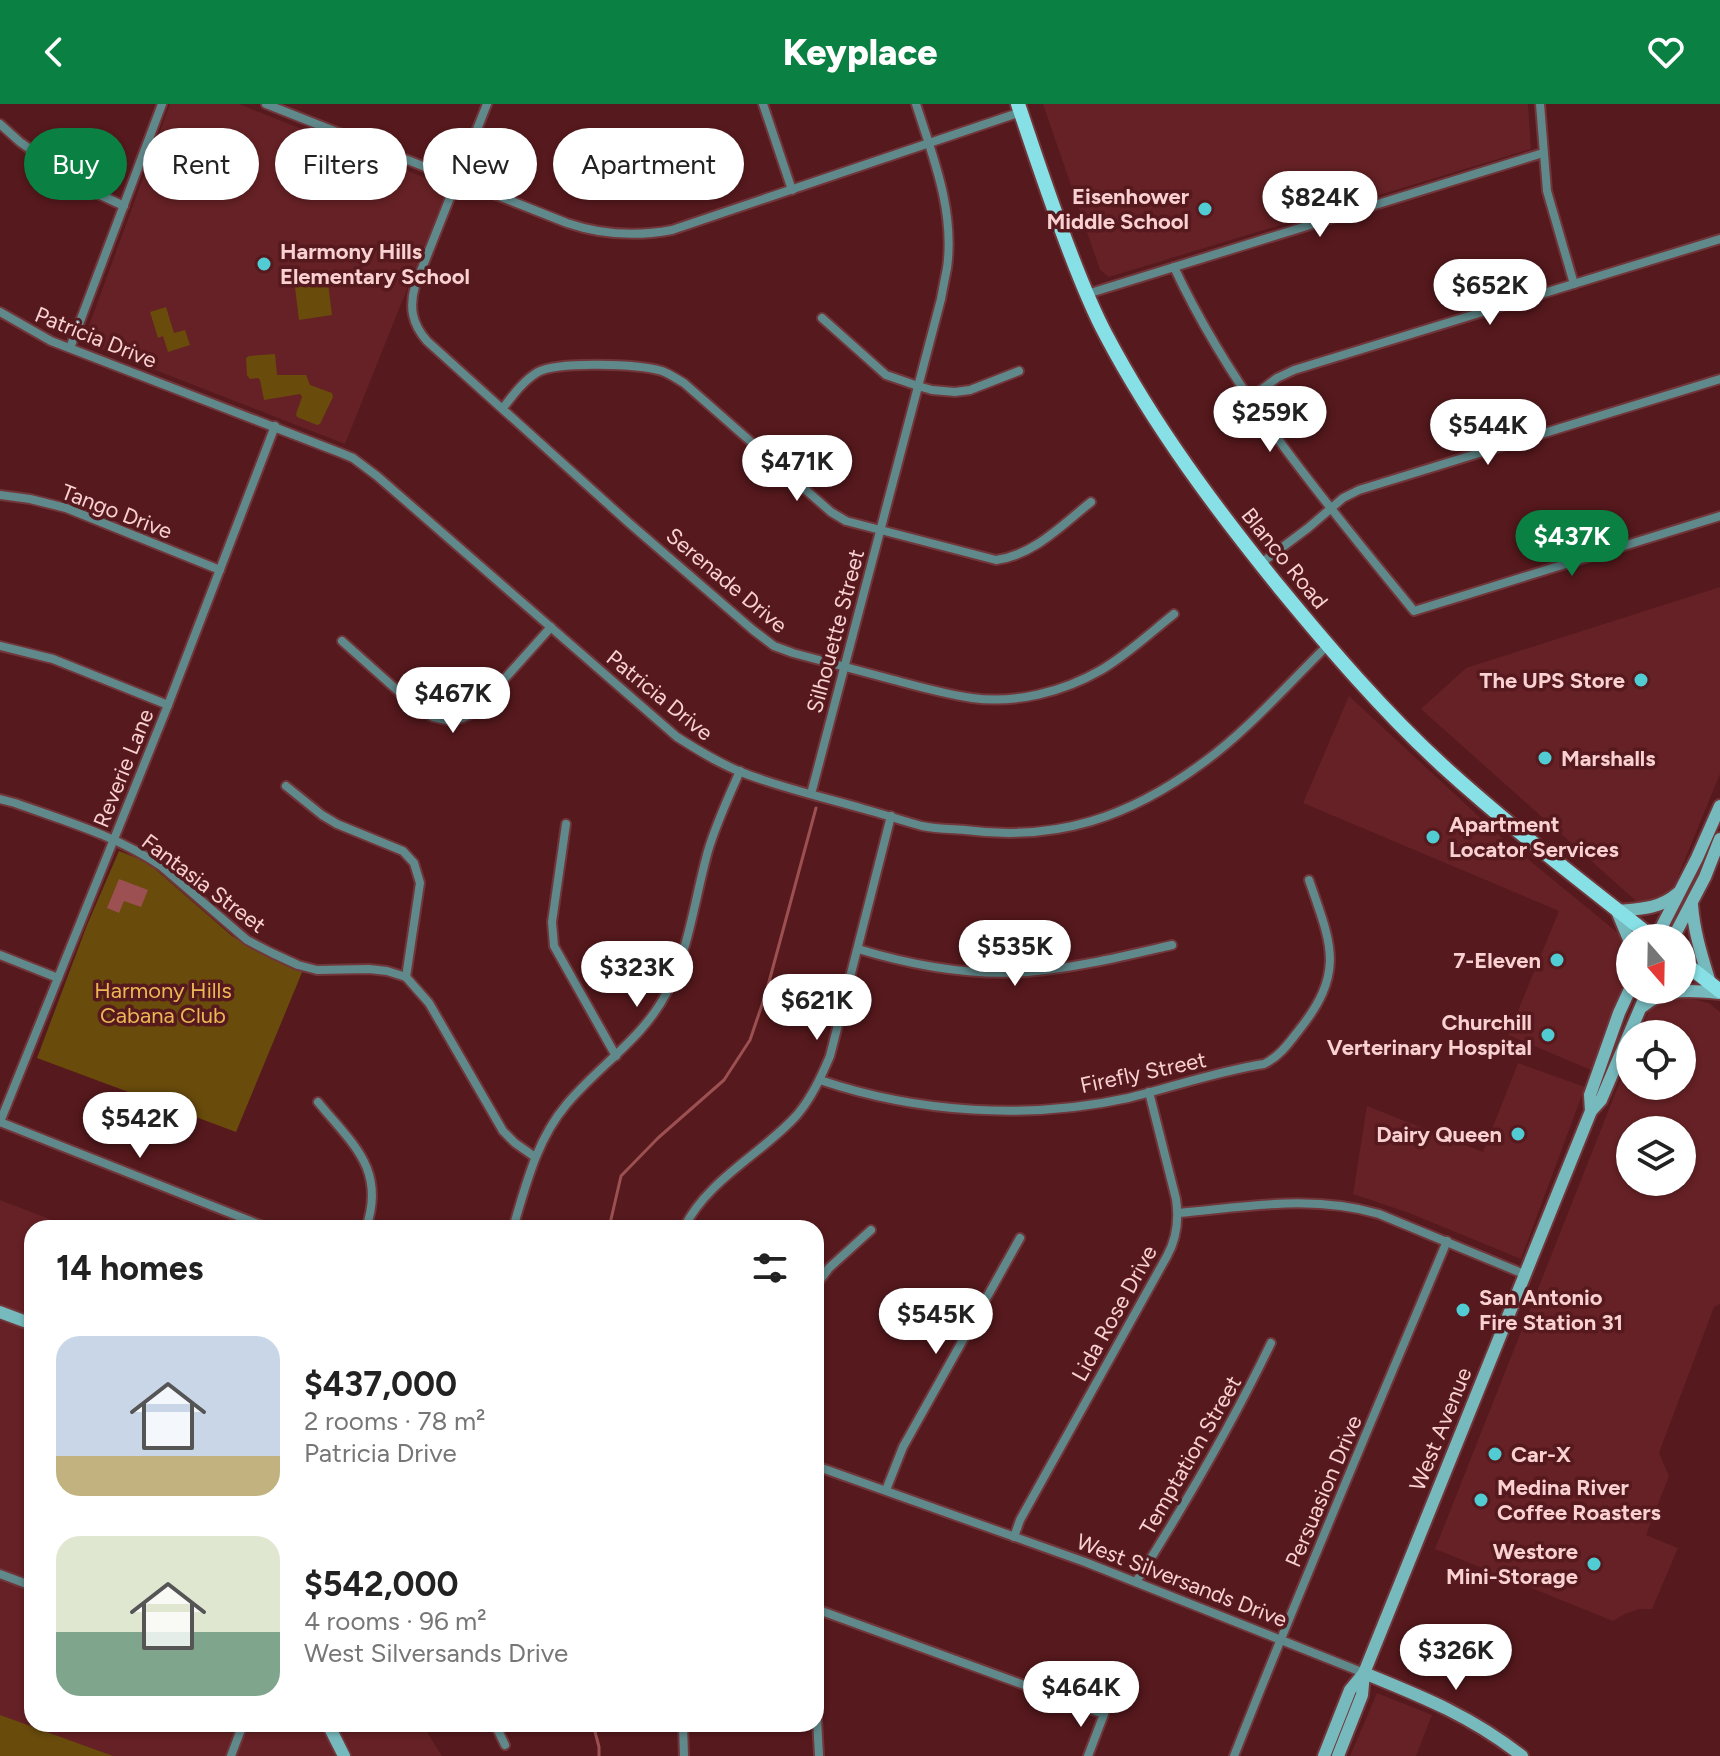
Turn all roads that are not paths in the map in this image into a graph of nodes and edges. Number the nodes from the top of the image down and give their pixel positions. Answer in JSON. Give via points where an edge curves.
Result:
{"nodes":[{"id":1,"x":162,"y":104,"type":"edge"},
{"id":2,"x":266,"y":104,"type":"edge"},
{"id":3,"x":487,"y":104,"type":"edge"},
{"id":4,"x":763,"y":104,"type":"edge"},
{"id":5,"x":916,"y":104,"type":"edge"},
{"id":6,"x":1540,"y":104,"type":"edge"},
{"id":7,"x":1020,"y":108,"type":"edge"},
{"id":8,"x":0,"y":124,"type":"edge"},
{"id":9,"x":478,"y":128,"type":"edge"},
{"id":10,"x":929,"y":144,"type":"junction"},
{"id":11,"x":1543,"y":153,"type":"junction"},
{"id":12,"x":423,"y":166,"type":"edge"},
{"id":13,"x":792,"y":190,"type":"junction"},
{"id":14,"x":450,"y":200,"type":"edge"},
{"id":15,"x":509,"y":200,"type":"edge"},
{"id":16,"x":124,"y":206,"type":"junction"},
{"id":17,"x":1720,"y":239,"type":"edge"},
{"id":18,"x":1174,"y":267,"type":"junction"},
{"id":19,"x":1574,"y":284,"type":"junction"},
{"id":20,"x":1087,"y":294,"type":"junction"},
{"id":21,"x":0,"y":312,"type":"edge"},
{"id":22,"x":822,"y":318,"type":"dead end"},
{"id":23,"x":70,"y":348,"type":"junction"},
{"id":24,"x":1019,"y":371,"type":"dead end"},
{"id":25,"x":1720,"y":379,"type":"edge"},
{"id":26,"x":918,"y":386,"type":"junction"},
{"id":27,"x":1250,"y":398,"type":"junction"},
{"id":28,"x":503,"y":408,"type":"junction"},
{"id":29,"x":275,"y":426,"type":"junction"},
{"id":30,"x":0,"y":495,"type":"edge"},
{"id":31,"x":1091,"y":502,"type":"dead end"},
{"id":32,"x":1331,"y":509,"type":"junction"},
{"id":33,"x":1720,"y":516,"type":"edge"},
{"id":34,"x":881,"y":531,"type":"junction"},
{"id":35,"x":1260,"y":564,"type":"junction"},
{"id":36,"x":220,"y":570,"type":"junction"},
{"id":37,"x":1174,"y":614,"type":"dead end"},
{"id":38,"x":551,"y":627,"type":"junction"},
{"id":39,"x":342,"y":641,"type":"dead end"},
{"id":40,"x":1328,"y":645,"type":"junction"},
{"id":41,"x":0,"y":646,"type":"edge"},
{"id":42,"x":843,"y":666,"type":"junction"},
{"id":43,"x":168,"y":705,"type":"junction"},
{"id":44,"x":740,"y":771,"type":"junction"},
{"id":45,"x":286,"y":786,"type":"dead end"},
{"id":46,"x":811,"y":794,"type":"junction"},
{"id":47,"x":0,"y":799,"type":"edge"},
{"id":48,"x":1720,"y":806,"type":"edge"},
{"id":49,"x":891,"y":816,"type":"junction"},
{"id":50,"x":566,"y":824,"type":"dead end"},
{"id":51,"x":113,"y":839,"type":"junction"},
{"id":52,"x":1720,"y":839,"type":"edge"},
{"id":53,"x":1309,"y":880,"type":"dead end"},
{"id":54,"x":1680,"y":891,"type":"junction"},
{"id":55,"x":1692,"y":901,"type":"junction"},
{"id":56,"x":1617,"y":911,"type":"junction"},
{"id":57,"x":1622,"y":924,"type":"edge"},
{"id":58,"x":1635,"y":924,"type":"edge"},
{"id":59,"x":1662,"y":924,"type":"edge"},
{"id":60,"x":1680,"y":924,"type":"edge"},
{"id":61,"x":1172,"y":945,"type":"dead end"},
{"id":62,"x":858,"y":949,"type":"junction"},
{"id":63,"x":0,"y":955,"type":"edge"},
{"id":64,"x":1696,"y":972,"type":"edge"},
{"id":65,"x":406,"y":977,"type":"junction"},
{"id":66,"x":58,"y":978,"type":"junction"},
{"id":67,"x":1717,"y":989,"type":"edge"},
{"id":68,"x":1623,"y":1004,"type":"edge"},
{"id":69,"x":1641,"y":1004,"type":"edge"},
{"id":70,"x":1638,"y":1011,"type":"junction"},
{"id":71,"x":616,"y":1056,"type":"junction"},
{"id":72,"x":820,"y":1080,"type":"junction"},
{"id":73,"x":1149,"y":1092,"type":"junction"},
{"id":74,"x":318,"y":1102,"type":"dead end"},
{"id":75,"x":1591,"y":1111,"type":"junction"},
{"id":76,"x":0,"y":1122,"type":"edge"},
{"id":77,"x":535,"y":1157,"type":"junction"},
{"id":78,"x":1178,"y":1213,"type":"junction"},
{"id":79,"x":248,"y":1220,"type":"edge"},
{"id":80,"x":369,"y":1220,"type":"edge"},
{"id":81,"x":515,"y":1220,"type":"edge"},
{"id":82,"x":689,"y":1220,"type":"edge"},
{"id":83,"x":871,"y":1230,"type":"dead end"},
{"id":84,"x":1020,"y":1238,"type":"dead end"},
{"id":85,"x":1447,"y":1241,"type":"junction"},
{"id":86,"x":1524,"y":1274,"type":"junction"},
{"id":87,"x":824,"y":1275,"type":"edge"},
{"id":88,"x":0,"y":1312,"type":"edge"},
{"id":89,"x":24,"y":1321,"type":"edge"},
{"id":90,"x":1271,"y":1343,"type":"dead end"},
{"id":91,"x":824,"y":1469,"type":"edge"},
{"id":92,"x":886,"y":1490,"type":"junction"},
{"id":93,"x":1014,"y":1537,"type":"junction"},
{"id":94,"x":0,"y":1574,"type":"edge"},
{"id":95,"x":1136,"y":1582,"type":"junction"},
{"id":96,"x":24,"y":1583,"type":"edge"},
{"id":97,"x":824,"y":1612,"type":"edge"},
{"id":98,"x":1280,"y":1640,"type":"junction"},
{"id":99,"x":1364,"y":1673,"type":"junction"},
{"id":100,"x":242,"y":1732,"type":"edge"},
{"id":101,"x":332,"y":1732,"type":"edge"},
{"id":102,"x":499,"y":1732,"type":"edge"},
{"id":103,"x":683,"y":1732,"type":"edge"},
{"id":104,"x":818,"y":1732,"type":"edge"},
{"id":105,"x":505,"y":1745,"type":"dead end"},
{"id":106,"x":231,"y":1756,"type":"edge"},
{"id":107,"x":344,"y":1756,"type":"edge"},
{"id":108,"x":684,"y":1756,"type":"edge"},
{"id":109,"x":819,"y":1756,"type":"edge"},
{"id":110,"x":1088,"y":1756,"type":"edge"},
{"id":111,"x":1234,"y":1756,"type":"edge"},
{"id":112,"x":1324,"y":1756,"type":"edge"},
{"id":113,"x":1338,"y":1756,"type":"edge"},
{"id":114,"x":1522,"y":1756,"type":"edge"}],
"edges":[{"from":1,"to":16,"type":"street"},
{"from":2,"to":12,"type":"street"},
{"from":3,"to":9,"type":"street"},
{"from":4,"to":13,"type":"street"},
{"from":5,"to":10,"type":"street","name":"Silhouette Street"},
{"from":6,"to":11,"type":"street"},
{"from":7,"to":10,"type":"street"},
{"from":7,"to":20,"type":"main road","name":"Blanco Road"},
{"from":8,"to":16,"type":"street","via":[[83,187]]},
{"from":10,"to":13,"type":"street"},
{"from":10,"to":26,"type":"street","name":"Silhouette Street","via":[[946,207],[947,266]]},
{"from":11,"to":18,"type":"street"},
{"from":11,"to":19,"type":"street","via":[[1550,207]]},
{"from":13,"to":15,"type":"street","via":[[672,230],[619,235],[575,226]]},
{"from":14,"to":28,"type":"street","name":"Serenade Drive","via":[[415,286],[412,315],[427,341]]},
{"from":16,"to":23,"type":"street"},
{"from":17,"to":19,"type":"street"},
{"from":18,"to":20,"type":"street"},
{"from":18,"to":27,"type":"street"},
{"from":19,"to":27,"type":"street","via":[[1294,370]]},
{"from":20,"to":35,"type":"main road","name":"Blanco Road","via":[[1105,334],[1189,471]]},
{"from":21,"to":23,"type":"street","name":"Patricia Drive"},
{"from":22,"to":26,"type":"street","via":[[886,375]]},
{"from":23,"to":29,"type":"street","name":"Patricia Drive"},
{"from":24,"to":26,"type":"street","via":[[970,390]]},
{"from":25,"to":32,"type":"street","via":[[1359,490]]},
{"from":26,"to":34,"type":"street","name":"Silhouette Street"},
{"from":27,"to":32,"type":"street"},
{"from":28,"to":34,"type":"street","via":[[526,381],[551,367],[664,372],[684,383],[831,512]]},
{"from":28,"to":42,"type":"street","name":"Serenade Drive","via":[[774,646]]},
{"from":29,"to":36,"type":"street","name":"Reverie Lane"},
{"from":29,"to":38,"type":"street","name":"Patricia Drive","via":[[365,467]]},
{"from":30,"to":36,"type":"street","name":"Tango Drive","via":[[66,508]]},
{"from":31,"to":34,"type":"street","via":[[1035,547],[996,560]]},
{"from":32,"to":33,"type":"street","via":[[1414,611]]},
{"from":32,"to":35,"type":"street"},
{"from":34,"to":42,"type":"street","name":"Silhouette Street"},
{"from":35,"to":40,"type":"main road","name":"Blanco Road"},
{"from":36,"to":43,"type":"street","name":"Reverie Lane"},
{"from":37,"to":42,"type":"street","name":"Serenade Drive","via":[[1104,668],[1041,694],[973,698]]},
{"from":38,"to":39,"type":"street","via":[[475,712],[447,720],[416,707]]},
{"from":38,"to":44,"type":"street","name":"Patricia Drive","via":[[677,737]]},
{"from":40,"to":49,"type":"street","name":"Patricia Drive","via":[[1206,761],[1130,807],[1094,821],[1030,833],[924,826]]},
{"from":40,"to":56,"type":"main road","name":"Blanco Road","via":[[1442,766]]},
{"from":41,"to":43,"type":"street","via":[[53,659]]},
{"from":42,"to":46,"type":"street","name":"Silhouette Street"},
{"from":43,"to":51,"type":"street","name":"Reverie Lane"},
{"from":44,"to":46,"type":"street","name":"Patricia Drive"},
{"from":44,"to":71,"type":"street","via":[[716,826],[675,975],[652,1016]]},
{"from":45,"to":65,"type":"street","via":[[322,815],[403,851],[414,863],[420,883]]},
{"from":46,"to":49,"type":"street","name":"Patricia Drive"},
{"from":47,"to":51,"type":"street","name":"Fantasia Street"},
{"from":48,"to":54,"type":"main road"},
{"from":49,"to":62,"type":"street"},
{"from":50,"to":71,"type":"street","via":[[552,922],[554,946]]},
{"from":51,"to":65,"type":"street","name":"Fantasia Street","via":[[161,866],[247,940],[266,950],[317,970],[369,969]]},
{"from":51,"to":66,"type":"street","name":"Reverie Lane"},
{"from":52,"to":55,"type":"main road"},
{"from":53,"to":73,"type":"street","name":"Firefly Street","via":[[1330,954],[1326,985],[1312,1013],[1281,1052],[1264,1064]]},
{"from":54,"to":56,"type":"main road","via":[[1659,906]]},
{"from":54,"to":59,"type":"main road"},
{"from":55,"to":60,"type":"main road"},
{"from":55,"to":67,"type":"main road","via":[[1697,941]]},
{"from":56,"to":57,"type":"main road"},
{"from":56,"to":58,"type":"main road","name":"Blanco Road"},
{"from":61,"to":62,"type":"street","via":[[1025,972],[955,969]]},
{"from":62,"to":72,"type":"street"},
{"from":63,"to":66,"type":"street"},
{"from":64,"to":67,"type":"main road"},
{"from":65,"to":77,"type":"street","via":[[429,1003],[503,1131]]},
{"from":66,"to":76,"type":"street","name":"Reverie Lane"},
{"from":67,"to":70,"type":"main road","via":[[1654,997]]},
{"from":68,"to":75,"type":"main road","name":"West Avenue","via":[[1590,1095]]},
{"from":69,"to":70,"type":"main road","name":"West Avenue"},
{"from":70,"to":75,"type":"main road","name":"West Avenue","via":[[1601,1100]]},
{"from":71,"to":77,"type":"street","via":[[565,1107]]},
{"from":72,"to":73,"type":"street","name":"Firefly Street","via":[[936,1107],[983,1110],[1043,1109]]},
{"from":72,"to":82,"type":"street","via":[[798,1113],[709,1194]]},
{"from":73,"to":78,"type":"street","name":"Lida Rose Drive"},
{"from":74,"to":80,"type":"street","via":[[367,1167],[373,1186]]},
{"from":75,"to":86,"type":"main road","name":"West Avenue"},
{"from":76,"to":79,"type":"street"},
{"from":77,"to":81,"type":"street"},
{"from":78,"to":85,"type":"street","via":[[1335,1204],[1379,1214]]},
{"from":78,"to":93,"type":"street","name":"Lida Rose Drive","via":[[1171,1248]]},
{"from":83,"to":87,"type":"street"},
{"from":84,"to":92,"type":"street","via":[[903,1447]]},
{"from":85,"to":86,"type":"street"},
{"from":85,"to":98,"type":"street","name":"Persuasion Drive"},
{"from":86,"to":99,"type":"main road","name":"West Avenue"},
{"from":88,"to":89,"type":"main road"},
{"from":90,"to":95,"type":"street","name":"Temptation Street"},
{"from":91,"to":92,"type":"street","name":"West Silversands Drive"},
{"from":92,"to":93,"type":"street","name":"West Silversands Drive"},
{"from":93,"to":95,"type":"street","name":"West Silversands Drive"},
{"from":94,"to":96,"type":"street"},
{"from":95,"to":98,"type":"street","name":"West Silversands Drive"},
{"from":97,"to":110,"type":"street","via":[[1104,1714]]},
{"from":98,"to":99,"type":"street","name":"West Silversands Drive"},
{"from":98,"to":111,"type":"street","name":"Persuasion Drive"},
{"from":99,"to":112,"type":"main road","name":"West Avenue","via":[[1350,1690]]},
{"from":99,"to":113,"type":"main road","name":"West Avenue","via":[[1362,1695]]},
{"from":99,"to":114,"type":"main road","name":"West Silversands Drive","via":[[1465,1717]]},
{"from":100,"to":106,"type":"street"},
{"from":101,"to":107,"type":"main road"},
{"from":102,"to":105,"type":"street"},
{"from":103,"to":108,"type":"street"},
{"from":104,"to":109,"type":"street"}]}
